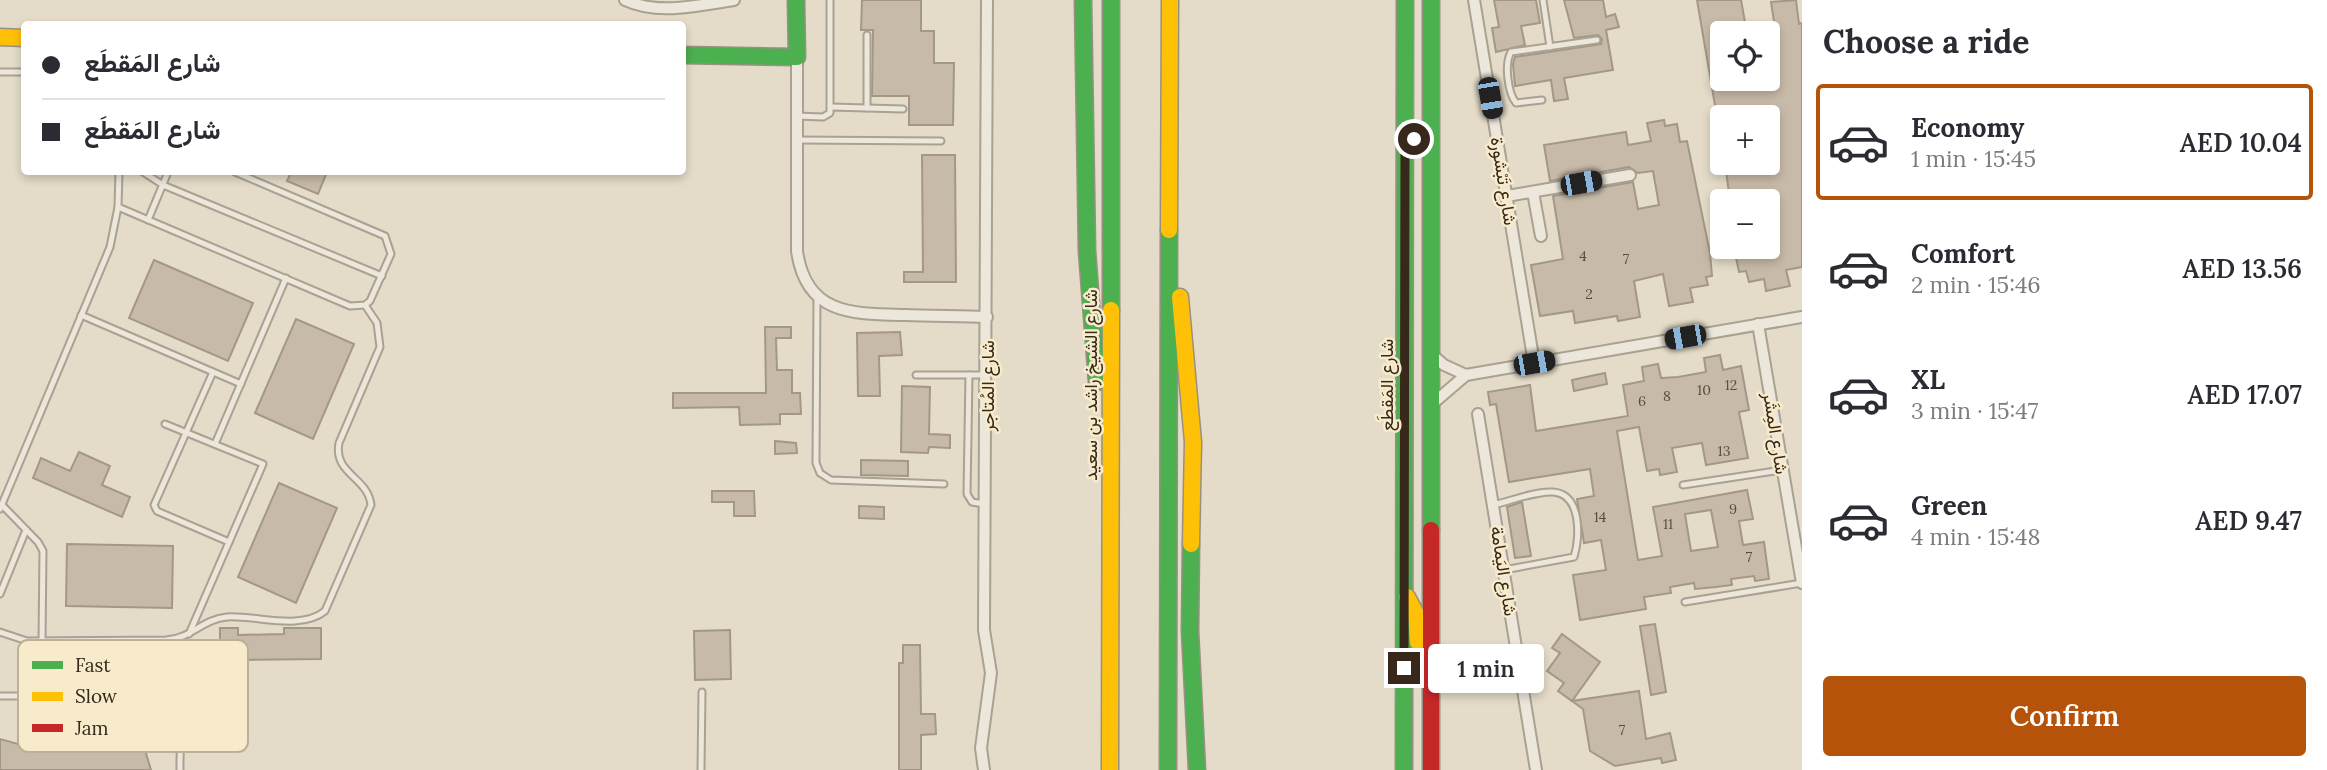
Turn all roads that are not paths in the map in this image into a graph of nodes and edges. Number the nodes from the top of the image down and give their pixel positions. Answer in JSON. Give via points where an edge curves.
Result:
{"nodes":[{"id":1,"x":625,"y":0,"type":"edge"},
{"id":2,"x":734,"y":0,"type":"edge"},
{"id":3,"x":796,"y":0,"type":"edge"},
{"id":4,"x":830,"y":0,"type":"edge"},
{"id":5,"x":987,"y":0,"type":"edge"},
{"id":6,"x":1083,"y":0,"type":"edge"},
{"id":7,"x":1111,"y":0,"type":"edge"},
{"id":8,"x":1170,"y":0,"type":"edge"},
{"id":9,"x":1405,"y":0,"type":"edge"},
{"id":10,"x":1431,"y":0,"type":"edge"},
{"id":11,"x":1474,"y":0,"type":"edge"},
{"id":12,"x":1543,"y":0,"type":"edge"},
{"id":13,"x":867,"y":35,"type":"dead end"},
{"id":14,"x":0,"y":37,"type":"edge"},
{"id":15,"x":21,"y":38,"type":"edge"},
{"id":16,"x":1597,"y":40,"type":"dead end"},
{"id":17,"x":1550,"y":47,"type":"junction"},
{"id":18,"x":686,"y":55,"type":"edge"},
{"id":19,"x":797,"y":57,"type":"junction"},
{"id":20,"x":0,"y":72,"type":"edge"},
{"id":21,"x":21,"y":72,"type":"edge"},
{"id":22,"x":1542,"y":100,"type":"dead end"},
{"id":23,"x":831,"y":107,"type":"junction"},
{"id":24,"x":867,"y":108,"type":"junction"},
{"id":25,"x":903,"y":109,"type":"dead end"},
{"id":26,"x":796,"y":116,"type":"junction"},
{"id":27,"x":796,"y":140,"type":"junction"},
{"id":28,"x":941,"y":141,"type":"dead end"},
{"id":29,"x":1405,"y":150,"type":"junction"},
{"id":30,"x":119,"y":175,"type":"edge"},
{"id":31,"x":148,"y":175,"type":"edge"},
{"id":32,"x":167,"y":175,"type":"edge"},
{"id":33,"x":242,"y":175,"type":"edge"},
{"id":34,"x":1630,"y":175,"type":"dead end"},
{"id":35,"x":163,"y":185,"type":"junction"},
{"id":36,"x":1532,"y":192,"type":"junction"},
{"id":37,"x":1507,"y":197,"type":"junction"},
{"id":38,"x":118,"y":207,"type":"junction"},
{"id":39,"x":148,"y":220,"type":"junction"},
{"id":40,"x":1169,"y":231,"type":"junction"},
{"id":41,"x":1541,"y":236,"type":"dead end"},
{"id":42,"x":382,"y":276,"type":"junction"},
{"id":43,"x":286,"y":278,"type":"junction"},
{"id":44,"x":817,"y":296,"type":"junction"},
{"id":45,"x":365,"y":305,"type":"junction"},
{"id":46,"x":81,"y":314,"type":"junction"},
{"id":47,"x":987,"y":317,"type":"junction"},
{"id":48,"x":1802,"y":317,"type":"edge"},
{"id":49,"x":1430,"y":320,"type":"junction"},
{"id":50,"x":1758,"y":324,"type":"junction"},
{"id":51,"x":1430,"y":353,"type":"junction"},
{"id":52,"x":1534,"y":363,"type":"junction"},
{"id":53,"x":213,"y":372,"type":"junction"},
{"id":54,"x":916,"y":375,"type":"dead end"},
{"id":55,"x":969,"y":375,"type":"junction"},
{"id":56,"x":987,"y":375,"type":"junction"},
{"id":57,"x":1466,"y":375,"type":"junction"},
{"id":58,"x":241,"y":384,"type":"junction"},
{"id":59,"x":1430,"y":406,"type":"junction"},
{"id":60,"x":1478,"y":414,"type":"dead end"},
{"id":61,"x":165,"y":424,"type":"dead end"},
{"id":62,"x":187,"y":433,"type":"junction"},
{"id":63,"x":215,"y":444,"type":"junction"},
{"id":64,"x":1782,"y":470,"type":"junction"},
{"id":65,"x":944,"y":484,"type":"dead end"},
{"id":66,"x":1683,"y":485,"type":"dead end"},
{"id":67,"x":987,"y":504,"type":"junction"},
{"id":68,"x":1493,"y":505,"type":"junction"},
{"id":69,"x":1,"y":507,"type":"edge"},
{"id":70,"x":26,"y":530,"type":"junction"},
{"id":71,"x":1109,"y":541,"type":"junction"},
{"id":72,"x":229,"y":542,"type":"junction"},
{"id":73,"x":1503,"y":570,"type":"junction"},
{"id":74,"x":1802,"y":583,"type":"edge"},
{"id":75,"x":1110,"y":585,"type":"junction"},
{"id":76,"x":1404,"y":592,"type":"junction"},
{"id":77,"x":0,"y":594,"type":"edge"},
{"id":78,"x":1685,"y":602,"type":"dead end"},
{"id":79,"x":0,"y":632,"type":"edge"},
{"id":80,"x":189,"y":635,"type":"junction"},
{"id":81,"x":21,"y":640,"type":"edge"},
{"id":82,"x":42,"y":640,"type":"edge"},
{"id":83,"x":166,"y":640,"type":"edge"},
{"id":84,"x":1430,"y":646,"type":"junction"},
{"id":85,"x":702,"y":692,"type":"dead end"},
{"id":86,"x":0,"y":696,"type":"edge"},
{"id":87,"x":18,"y":696,"type":"edge"},
{"id":88,"x":180,"y":752,"type":"edge"},
{"id":89,"x":180,"y":770,"type":"edge"},
{"id":90,"x":701,"y":770,"type":"edge"},
{"id":91,"x":984,"y":770,"type":"edge"},
{"id":92,"x":1099,"y":770,"type":"edge"},
{"id":93,"x":1110,"y":770,"type":"edge"},
{"id":94,"x":1168,"y":770,"type":"edge"},
{"id":95,"x":1197,"y":770,"type":"edge"},
{"id":96,"x":1404,"y":770,"type":"edge"},
{"id":97,"x":1431,"y":770,"type":"edge"},
{"id":98,"x":1536,"y":770,"type":"edge"}],
"edges":[{"from":1,"to":2,"type":"street","via":[[673,8]]},
{"from":3,"to":19,"type":"main road"},
{"from":4,"to":23,"type":"lane"},
{"from":5,"to":47,"type":"street","name":"شارع المُتاجر"},
{"from":6,"to":71,"type":"main road","via":[[1087,251]]},
{"from":7,"to":71,"type":"main road","name":"شارع الشيخ راشد بن سعيد"},
{"from":8,"to":40,"type":"main road"},
{"from":9,"to":29,"type":"main road","name":"شارع المَقطَع"},
{"from":10,"to":49,"type":"main road"},
{"from":11,"to":37,"type":"street","name":"شارع تَبْشورة"},
{"from":12,"to":17,"type":"lane"},
{"from":13,"to":24,"type":"lane"},
{"from":14,"to":15,"type":"main road"},
{"from":16,"to":17,"type":"lane"},
{"from":17,"to":22,"type":"lane","via":[[1511,52],[1507,58],[1511,97],[1516,103]]},
{"from":18,"to":19,"type":"main road"},
{"from":19,"to":26,"type":"street"},
{"from":20,"to":21,"type":"lane"},
{"from":23,"to":24,"type":"lane"},
{"from":23,"to":26,"type":"lane","via":[[826,116]]},
{"from":24,"to":25,"type":"lane"},
{"from":26,"to":27,"type":"street"},
{"from":27,"to":28,"type":"lane"},
{"from":27,"to":44,"type":"street","via":[[797,251],[803,275]]},
{"from":29,"to":49,"type":"main road","via":[[1414,139],[1423,143],[1424,272]]},
{"from":29,"to":76,"type":"main road","name":"شارع المَقطَع"},
{"from":30,"to":38,"type":"lane"},
{"from":31,"to":35,"type":"lane"},
{"from":32,"to":35,"type":"lane"},
{"from":33,"to":42,"type":"lane","via":[[385,236],[391,254]]},
{"from":34,"to":36,"type":"street"},
{"from":35,"to":39,"type":"lane"},
{"from":35,"to":42,"type":"lane"},
{"from":36,"to":37,"type":"street"},
{"from":36,"to":41,"type":"street"},
{"from":37,"to":52,"type":"street","name":"شارع تَبْشورة"},
{"from":38,"to":39,"type":"lane"},
{"from":38,"to":46,"type":"lane","via":[[110,247]]},
{"from":39,"to":43,"type":"lane"},
{"from":40,"to":94,"type":"main road"},
{"from":40,"to":95,"type":"main road","via":[[1191,397],[1190,631]]},
{"from":42,"to":45,"type":"lane"},
{"from":43,"to":45,"type":"lane","via":[[350,306]]},
{"from":43,"to":58,"type":"lane"},
{"from":44,"to":47,"type":"street","via":[[851,314]]},
{"from":44,"to":65,"type":"lane","via":[[816,463],[820,473],[831,480]]},
{"from":45,"to":80,"type":"lane","via":[[377,323],[380,347],[338,454],[346,472],[368,490],[371,505],[329,607],[307,620],[215,619]]},
{"from":46,"to":53,"type":"lane"},
{"from":46,"to":69,"type":"lane"},
{"from":47,"to":56,"type":"street","name":"شارع المُتاجر"},
{"from":48,"to":50,"type":"street"},
{"from":49,"to":51,"type":"main road"},
{"from":50,"to":52,"type":"street"},
{"from":50,"to":64,"type":"street","name":"شارع المِشَر"},
{"from":51,"to":57,"type":"street"},
{"from":51,"to":59,"type":"main road"},
{"from":52,"to":57,"type":"street"},
{"from":53,"to":58,"type":"lane"},
{"from":53,"to":62,"type":"lane"},
{"from":54,"to":55,"type":"lane"},
{"from":55,"to":56,"type":"lane"},
{"from":55,"to":67,"type":"lane","via":[[967,494],[974,503]]},
{"from":56,"to":67,"type":"street","name":"شارع المُتاجر"},
{"from":57,"to":59,"type":"street"},
{"from":58,"to":63,"type":"lane"},
{"from":59,"to":84,"type":"main road"},
{"from":60,"to":68,"type":"street","name":"شارع اليَمامة"},
{"from":61,"to":62,"type":"lane"},
{"from":62,"to":63,"type":"lane"},
{"from":62,"to":72,"type":"lane","via":[[155,508]]},
{"from":63,"to":72,"type":"lane","via":[[263,464]]},
{"from":64,"to":66,"type":"lane"},
{"from":64,"to":74,"type":"street","name":"شارع المِشَر"},
{"from":67,"to":91,"type":"street","name":"شارع المُتاجر","via":[[984,630],[990,673],[981,748]]},
{"from":68,"to":73,"type":"street","name":"شارع اليَمامة"},
{"from":68,"to":73,"type":"lane","via":[[1554,492],[1575,509],[1574,557]]},
{"from":69,"to":70,"type":"lane"},
{"from":70,"to":77,"type":"lane"},
{"from":70,"to":82,"type":"lane","via":[[43,551]]},
{"from":71,"to":75,"type":"main road","name":"شارع الشيخ راشد بن سعيد"},
{"from":72,"to":80,"type":"lane"},
{"from":73,"to":98,"type":"street","name":"شارع اليَمامة"},
{"from":74,"to":78,"type":"lane"},
{"from":75,"to":92,"type":"main road"},
{"from":75,"to":93,"type":"main road","name":"شارع الشيخ راشد بن سعيد"},
{"from":76,"to":84,"type":"main road","via":[[1416,614],[1418,642]]},
{"from":76,"to":96,"type":"main road","name":"شارع المَقطَع"},
{"from":79,"to":81,"type":"lane"},
{"from":80,"to":83,"type":"lane"},
{"from":84,"to":97,"type":"main road"},
{"from":85,"to":90,"type":"lane"},
{"from":86,"to":87,"type":"lane"},
{"from":88,"to":89,"type":"lane"}]}
